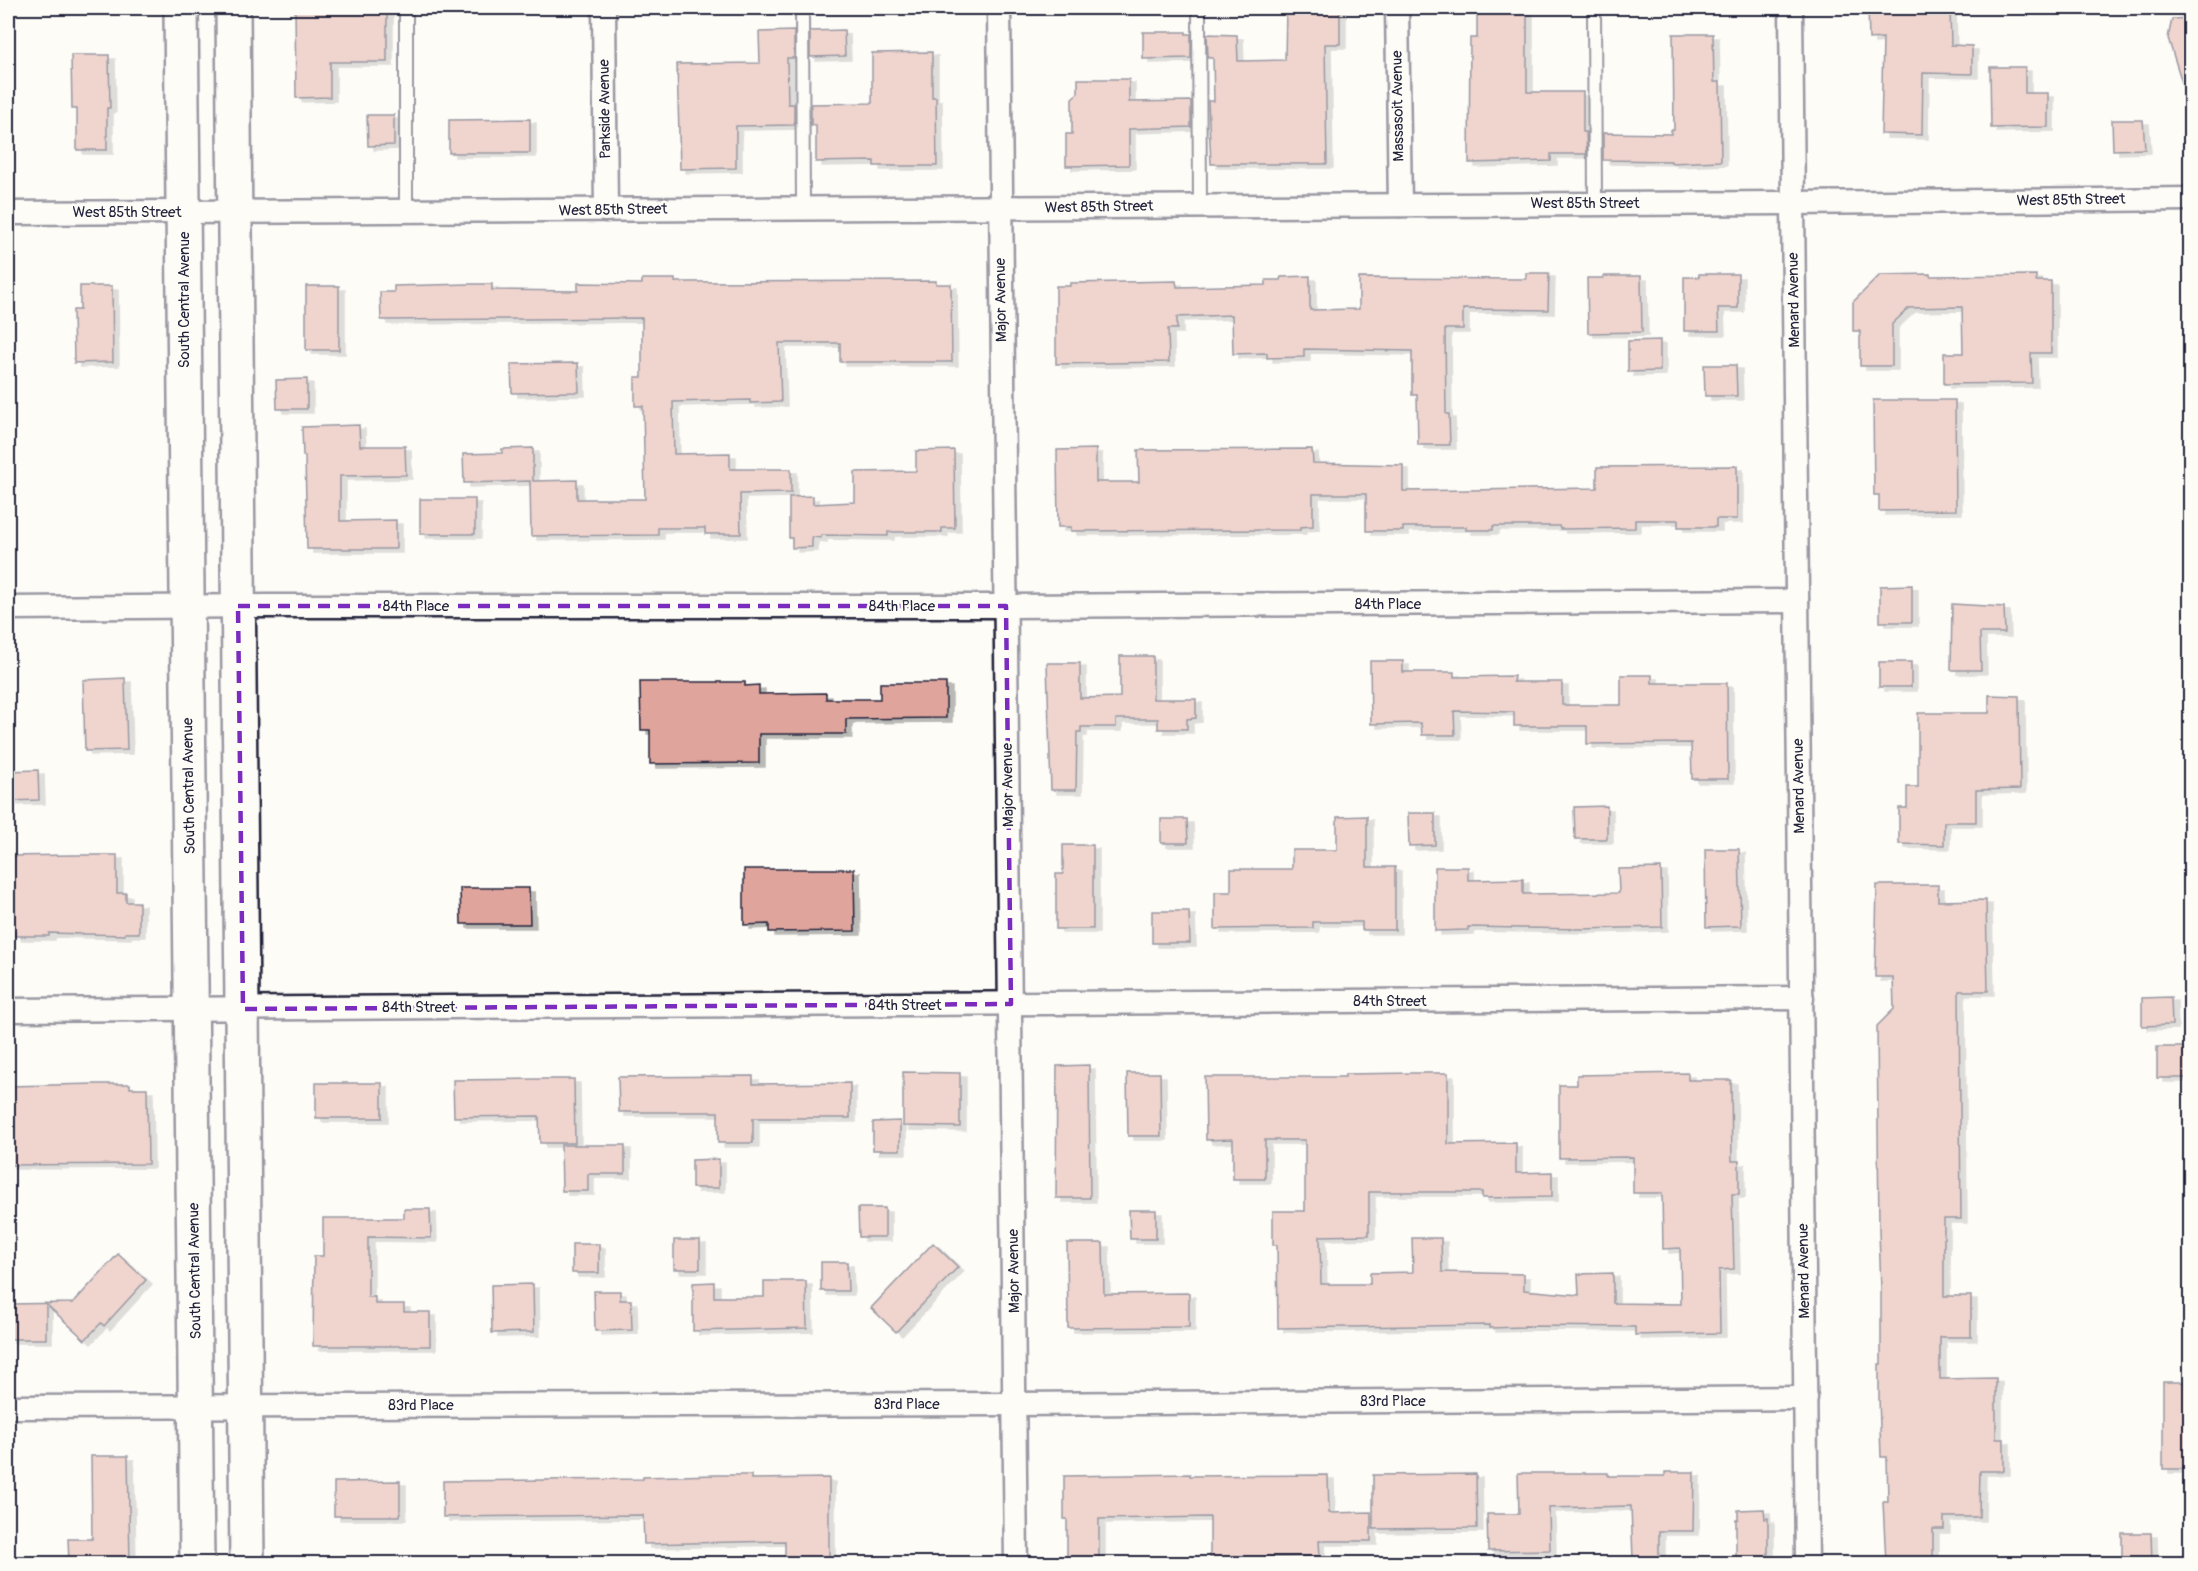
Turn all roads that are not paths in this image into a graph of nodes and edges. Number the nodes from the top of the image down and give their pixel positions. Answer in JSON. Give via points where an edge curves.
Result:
{"nodes":[{"id":1,"x":182,"y":8,"type":"edge"},
{"id":2,"x":233,"y":8,"type":"edge"},
{"id":3,"x":406,"y":8,"type":"edge"},
{"id":4,"x":603,"y":8,"type":"edge"},
{"id":5,"x":802,"y":8,"type":"edge"},
{"id":6,"x":999,"y":8,"type":"edge"},
{"id":7,"x":1199,"y":8,"type":"edge"},
{"id":8,"x":1397,"y":8,"type":"edge"},
{"id":9,"x":1594,"y":8,"type":"edge"},
{"id":10,"x":1791,"y":8,"type":"edge"},
{"id":11,"x":2190,"y":199,"type":"edge"},
{"id":12,"x":1595,"y":203,"type":"junction"},
{"id":13,"x":1793,"y":203,"type":"junction"},
{"id":14,"x":1400,"y":205,"type":"junction"},
{"id":15,"x":1200,"y":206,"type":"junction"},
{"id":16,"x":803,"y":208,"type":"junction"},
{"id":17,"x":1000,"y":208,"type":"junction"},
{"id":18,"x":606,"y":210,"type":"junction"},
{"id":19,"x":406,"y":211,"type":"junction"},
{"id":20,"x":183,"y":212,"type":"junction"},
{"id":21,"x":234,"y":212,"type":"junction"},
{"id":22,"x":8,"y":213,"type":"edge"},
{"id":23,"x":1797,"y":601,"type":"junction"},
{"id":24,"x":186,"y":606,"type":"junction"},
{"id":25,"x":238,"y":606,"type":"junction"},
{"id":26,"x":1006,"y":606,"type":"junction"},
{"id":27,"x":8,"y":608,"type":"edge"},
{"id":28,"x":1802,"y":998,"type":"junction"},
{"id":29,"x":1011,"y":1004,"type":"junction"},
{"id":30,"x":192,"y":1009,"type":"junction"},
{"id":31,"x":243,"y":1009,"type":"junction"},
{"id":32,"x":8,"y":1010,"type":"edge"},
{"id":33,"x":1806,"y":1398,"type":"junction"},
{"id":34,"x":1015,"y":1404,"type":"junction"},
{"id":35,"x":246,"y":1406,"type":"junction"},
{"id":36,"x":8,"y":1407,"type":"edge"},
{"id":37,"x":197,"y":1407,"type":"junction"},
{"id":38,"x":197,"y":1563,"type":"edge"},
{"id":39,"x":247,"y":1563,"type":"edge"},
{"id":40,"x":1016,"y":1563,"type":"edge"},
{"id":41,"x":1807,"y":1563,"type":"edge"}],
"edges":[{"from":1,"to":20,"type":"street","name":"South Central Avenue"},
{"from":2,"to":21,"type":"street"},
{"from":3,"to":19,"type":"lane"},
{"from":4,"to":18,"type":"street","name":"Parkside Avenue"},
{"from":5,"to":16,"type":"lane"},
{"from":6,"to":17,"type":"street","name":"Major Avenue"},
{"from":7,"to":15,"type":"lane"},
{"from":8,"to":14,"type":"street","name":"Massasoit Avenue"},
{"from":9,"to":12,"type":"lane"},
{"from":10,"to":13,"type":"street","name":"Menard Avenue"},
{"from":11,"to":13,"type":"street","name":"West 85th Street"},
{"from":12,"to":13,"type":"street","name":"West 85th Street"},
{"from":12,"to":14,"type":"street","name":"West 85th Street"},
{"from":13,"to":23,"type":"street","name":"Menard Avenue"},
{"from":14,"to":15,"type":"street","name":"West 85th Street"},
{"from":15,"to":17,"type":"street","name":"West 85th Street"},
{"from":16,"to":17,"type":"street","name":"West 85th Street"},
{"from":16,"to":18,"type":"street","name":"West 85th Street"},
{"from":17,"to":26,"type":"street","name":"Major Avenue"},
{"from":18,"to":19,"type":"street","name":"West 85th Street"},
{"from":19,"to":21,"type":"street","name":"West 85th Street"},
{"from":20,"to":21,"type":"street","name":"West 85th Street"},
{"from":20,"to":22,"type":"street","name":"West 85th Street"},
{"from":20,"to":24,"type":"street","name":"South Central Avenue"},
{"from":21,"to":25,"type":"street"},
{"from":23,"to":26,"type":"street","name":"84th Place"},
{"from":23,"to":28,"type":"street","name":"Menard Avenue"},
{"from":24,"to":25,"type":"street","name":"84th Place"},
{"from":24,"to":27,"type":"street","name":"84th Place"},
{"from":24,"to":30,"type":"street","name":"South Central Avenue"},
{"from":25,"to":26,"type":"street","name":"84th Place"},
{"from":25,"to":31,"type":"street"},
{"from":26,"to":29,"type":"street","name":"Major Avenue"},
{"from":28,"to":29,"type":"street","name":"84th Street"},
{"from":28,"to":33,"type":"street","name":"Menard Avenue"},
{"from":29,"to":31,"type":"street","name":"84th Street"},
{"from":29,"to":34,"type":"street","name":"Major Avenue"},
{"from":30,"to":31,"type":"street","name":"84th Street"},
{"from":30,"to":32,"type":"street","name":"84th Street"},
{"from":30,"to":37,"type":"street","name":"South Central Avenue"},
{"from":31,"to":35,"type":"street"},
{"from":33,"to":34,"type":"street","name":"83rd Place"},
{"from":33,"to":41,"type":"street","name":"Menard Avenue"},
{"from":34,"to":35,"type":"street","name":"83rd Place"},
{"from":34,"to":40,"type":"street","name":"Major Avenue"},
{"from":35,"to":37,"type":"street","name":"83rd Place"},
{"from":35,"to":39,"type":"street"},
{"from":36,"to":37,"type":"street","name":"83rd Place"},
{"from":37,"to":38,"type":"street","name":"South Central Avenue"}]}
